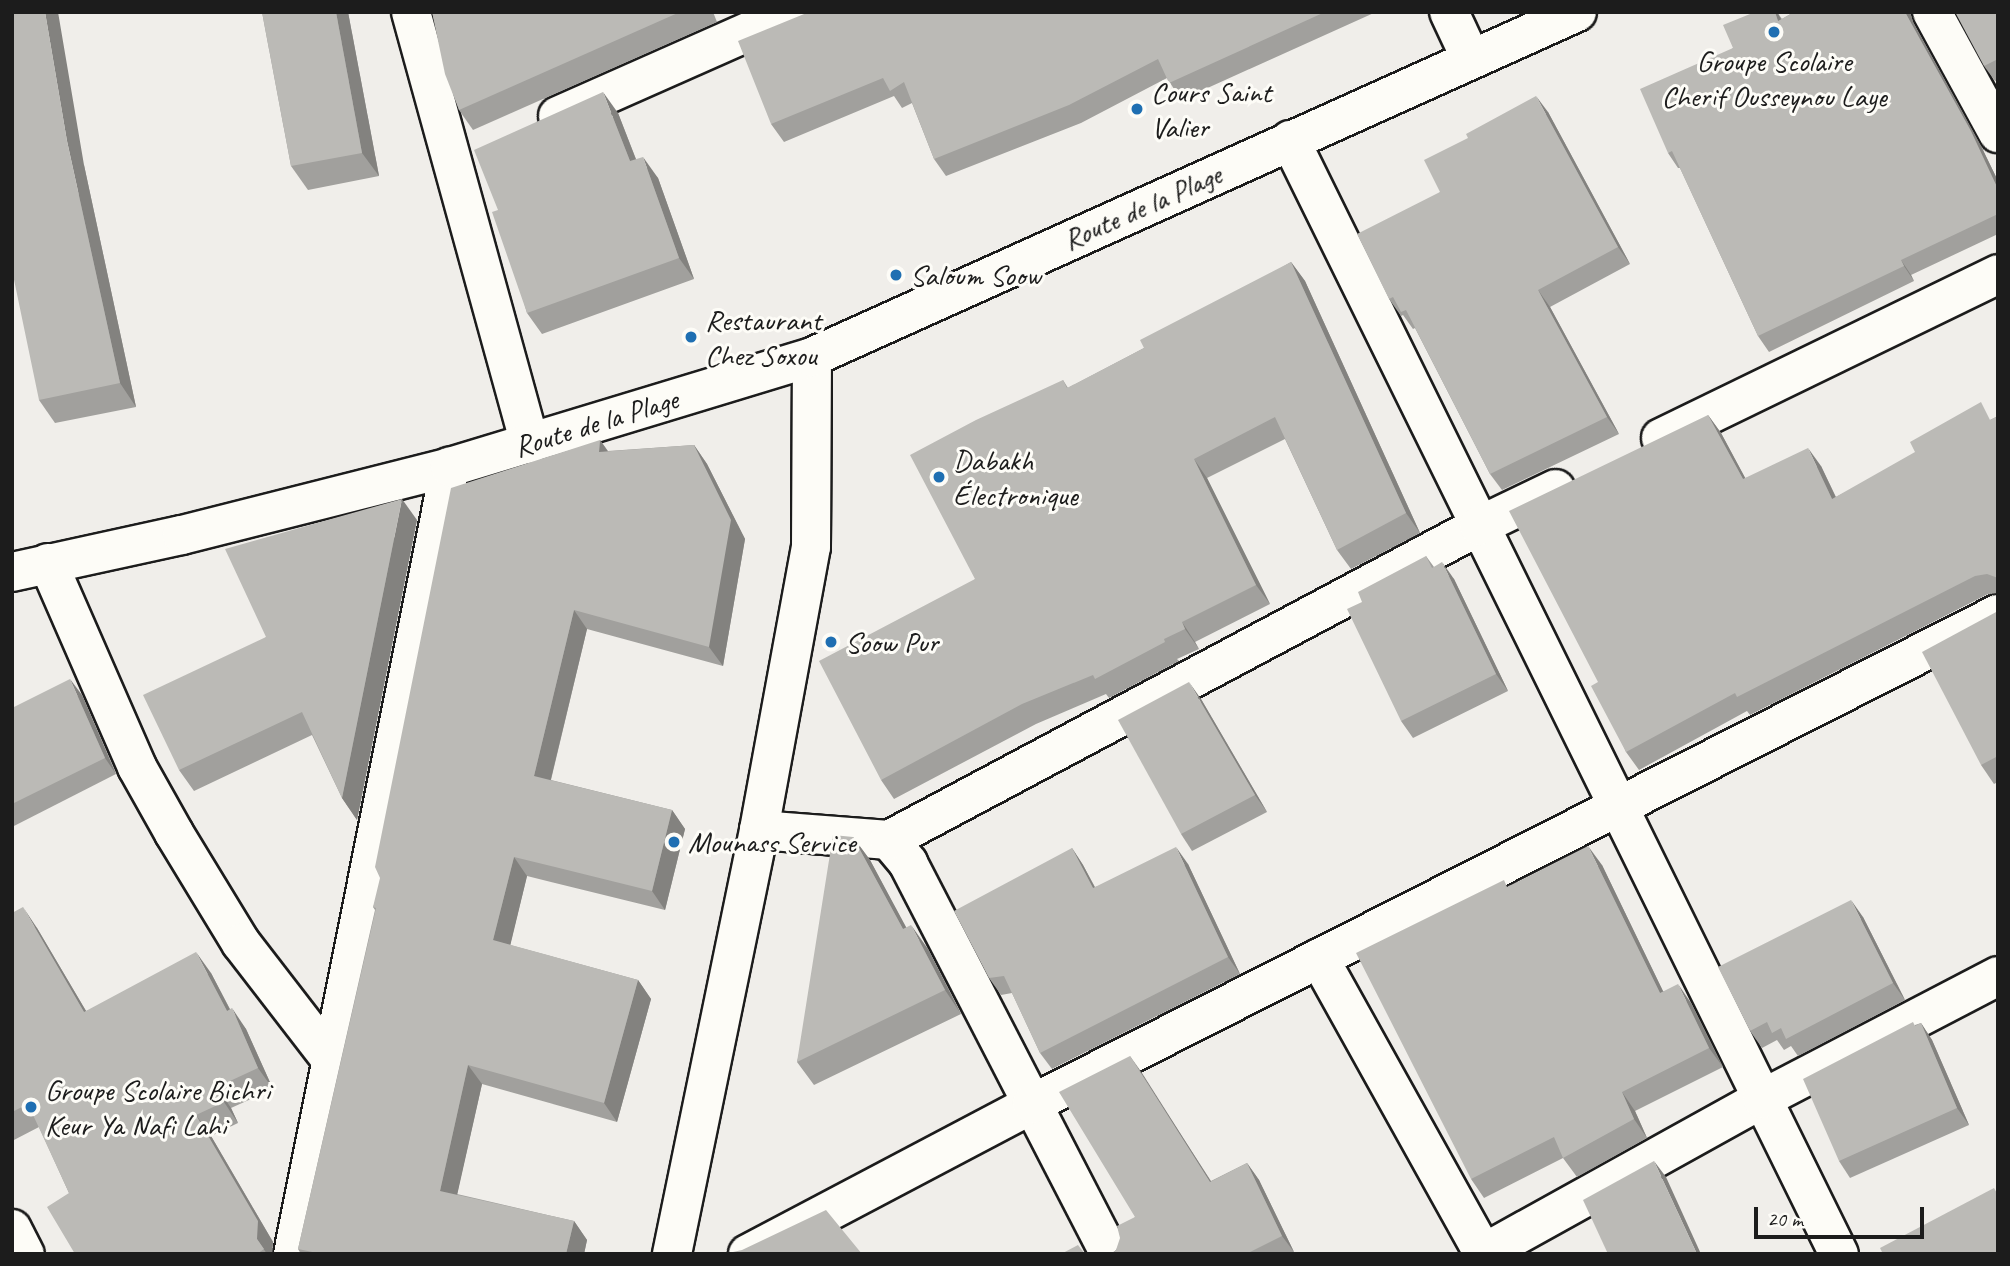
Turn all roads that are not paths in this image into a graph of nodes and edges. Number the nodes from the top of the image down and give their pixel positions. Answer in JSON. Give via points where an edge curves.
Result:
{"nodes":[{"id":1,"x":411,"y":12,"type":"edge"},
{"id":2,"x":793,"y":12,"type":"edge"},
{"id":3,"x":1449,"y":12,"type":"edge"},
{"id":4,"x":1577,"y":12,"type":"edge"},
{"id":5,"x":1932,"y":12,"type":"edge"},
{"id":6,"x":1471,"y":59,"type":"junction"},
{"id":7,"x":530,"y":128,"type":"edge"},
{"id":8,"x":1998,"y":133,"type":"edge"},
{"id":9,"x":1290,"y":140,"type":"junction"},
{"id":10,"x":1998,"y":274,"type":"edge"},
{"id":11,"x":812,"y":358,"type":"junction"},
{"id":12,"x":530,"y":443,"type":"junction"},
{"id":13,"x":1628,"y":454,"type":"edge"},
{"id":14,"x":450,"y":467,"type":"junction"},
{"id":15,"x":1590,"y":472,"type":"edge"},
{"id":16,"x":1479,"y":526,"type":"junction"},
{"id":17,"x":30,"y":568,"type":"edge"},
{"id":18,"x":1998,"y":614,"type":"edge"},
{"id":19,"x":1615,"y":805,"type":"junction"},
{"id":20,"x":760,"y":830,"type":"junction"},
{"id":21,"x":889,"y":839,"type":"junction"},
{"id":22,"x":1319,"y":958,"type":"junction"},
{"id":23,"x":1998,"y":976,"type":"edge"},
{"id":24,"x":330,"y":1058,"type":"junction"},
{"id":25,"x":1762,"y":1099,"type":"junction"},
{"id":26,"x":1032,"y":1104,"type":"junction"},
{"id":27,"x":12,"y":1229,"type":"edge"},
{"id":28,"x":1484,"y":1253,"type":"edge"},
{"id":29,"x":25,"y":1254,"type":"edge"},
{"id":30,"x":293,"y":1254,"type":"edge"},
{"id":31,"x":672,"y":1254,"type":"edge"},
{"id":32,"x":748,"y":1254,"type":"edge"},
{"id":33,"x":1110,"y":1254,"type":"edge"},
{"id":34,"x":1839,"y":1254,"type":"edge"}],
"edges":[{"from":1,"to":12,"type":"street","via":[[467,156]]},
{"from":2,"to":7,"type":"street"},
{"from":3,"to":6,"type":"street"},
{"from":4,"to":6,"type":"street","name":"Route de la Plage"},
{"from":5,"to":8,"type":"street"},
{"from":6,"to":9,"type":"street","name":"Route de la Plage"},
{"from":9,"to":11,"type":"street","name":"Route de la Plage"},
{"from":9,"to":16,"type":"street"},
{"from":10,"to":13,"type":"street"},
{"from":11,"to":12,"type":"street","name":"Route de la Plage"},
{"from":11,"to":20,"type":"street","via":[[811,547]]},
{"from":12,"to":14,"type":"street","name":"Route de la Plage"},
{"from":14,"to":17,"type":"street","name":"Route de la Plage"},
{"from":14,"to":24,"type":"street"},
{"from":15,"to":16,"type":"street"},
{"from":16,"to":19,"type":"street"},
{"from":16,"to":21,"type":"street"},
{"from":17,"to":24,"type":"street","via":[[174,833],[241,943]]},
{"from":18,"to":19,"type":"street"},
{"from":19,"to":22,"type":"street"},
{"from":19,"to":25,"type":"street"},
{"from":20,"to":21,"type":"street"},
{"from":20,"to":31,"type":"street"},
{"from":21,"to":26,"type":"street","via":[[908,863]]},
{"from":22,"to":26,"type":"street"},
{"from":22,"to":28,"type":"street"},
{"from":23,"to":25,"type":"street"},
{"from":24,"to":30,"type":"street"},
{"from":25,"to":28,"type":"street"},
{"from":25,"to":34,"type":"street"},
{"from":26,"to":32,"type":"street"},
{"from":26,"to":33,"type":"street"},
{"from":27,"to":29,"type":"street"}]}
